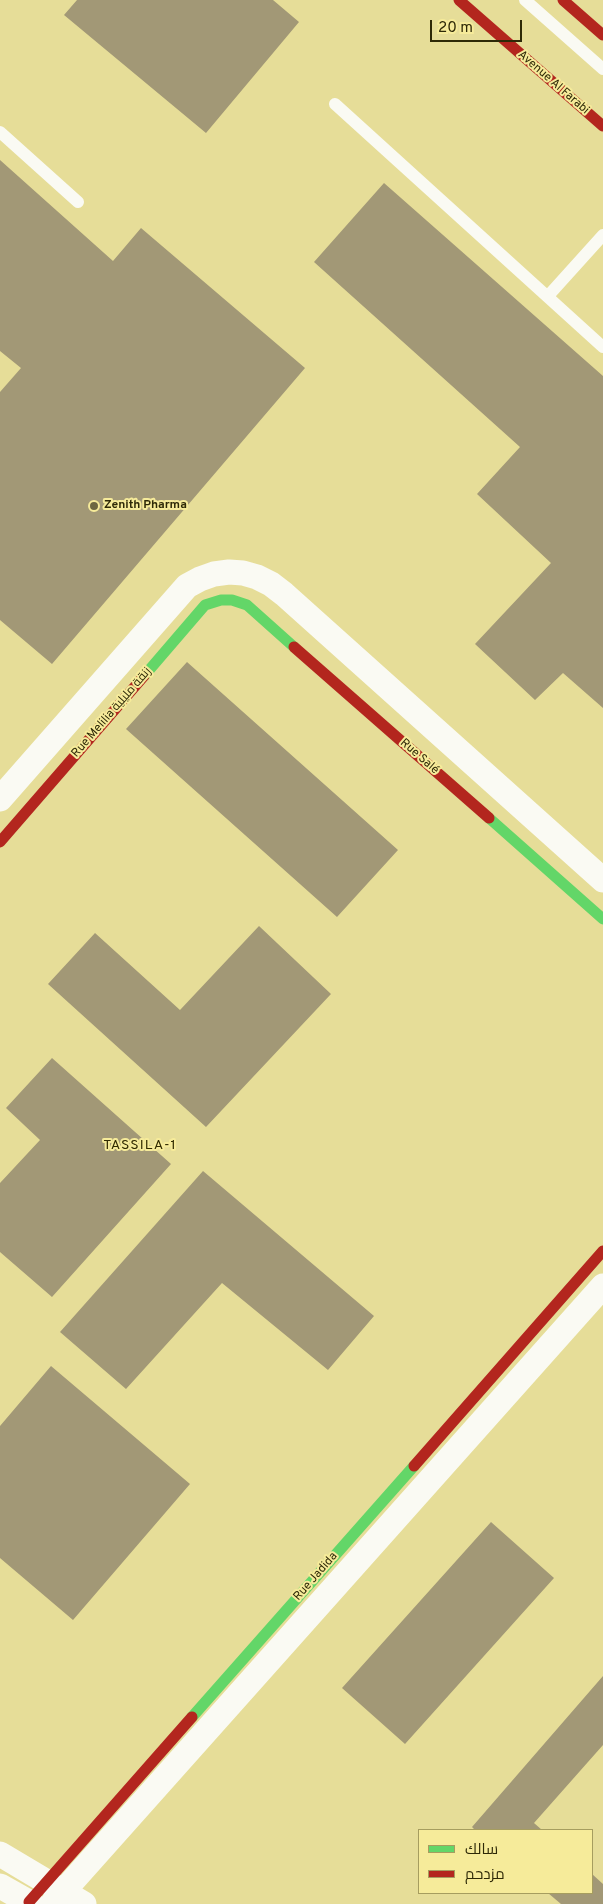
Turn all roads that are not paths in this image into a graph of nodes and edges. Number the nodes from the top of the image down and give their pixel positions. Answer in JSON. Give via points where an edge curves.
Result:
{"nodes":[{"id":1,"x":458,"y":0,"type":"edge"},
{"id":2,"x":525,"y":0,"type":"edge"},
{"id":3,"x":536,"y":0,"type":"edge"},
{"id":4,"x":563,"y":0,"type":"edge"},
{"id":5,"x":603,"y":35,"type":"edge"},
{"id":6,"x":603,"y":61,"type":"edge"},
{"id":7,"x":603,"y":69,"type":"edge"},
{"id":8,"x":335,"y":104,"type":"dead end"},
{"id":9,"x":603,"y":126,"type":"edge"},
{"id":10,"x":0,"y":132,"type":"edge"},
{"id":11,"x":78,"y":202,"type":"dead end"},
{"id":12,"x":603,"y":235,"type":"edge"},
{"id":13,"x":548,"y":296,"type":"junction"},
{"id":14,"x":603,"y":347,"type":"edge"},
{"id":15,"x":228,"y":572,"type":"junction"},
{"id":16,"x":232,"y":600,"type":"junction"},
{"id":17,"x":0,"y":800,"type":"edge"},
{"id":18,"x":0,"y":842,"type":"edge"},
{"id":19,"x":603,"y":880,"type":"edge"},
{"id":20,"x":603,"y":919,"type":"edge"},
{"id":21,"x":603,"y":1251,"type":"edge"},
{"id":22,"x":603,"y":1286,"type":"edge"},
{"id":23,"x":0,"y":1854,"type":"edge"},
{"id":24,"x":0,"y":1886,"type":"edge"},
{"id":25,"x":51,"y":1898,"type":"edge"}],
"edges":[{"from":1,"to":9,"type":"street","name":"Avenue Al Farabi"},
{"from":2,"to":7,"type":"lane"},
{"from":3,"to":6,"type":"lane"},
{"from":4,"to":5,"type":"street"},
{"from":8,"to":13,"type":"lane"},
{"from":10,"to":11,"type":"lane"},
{"from":12,"to":13,"type":"lane"},
{"from":13,"to":14,"type":"lane"},
{"from":15,"to":16,"type":"street"},
{"from":15,"to":17,"type":"street","via":[[214,574],[187,586]]},
{"from":15,"to":19,"type":"street","via":[[257,577],[284,594]]},
{"from":16,"to":18,"type":"street","name":"Rue Melilia زنقة مليلية","via":[[205,605]]},
{"from":16,"to":20,"type":"street","name":"Rue Salé","via":[[247,605]]},
{"from":21,"to":25,"type":"street","name":"Rue Jadida"},
{"from":22,"to":25,"type":"street","name":"Rue Jadida"},
{"from":23,"to":25,"type":"street"},
{"from":24,"to":25,"type":"street"}]}
